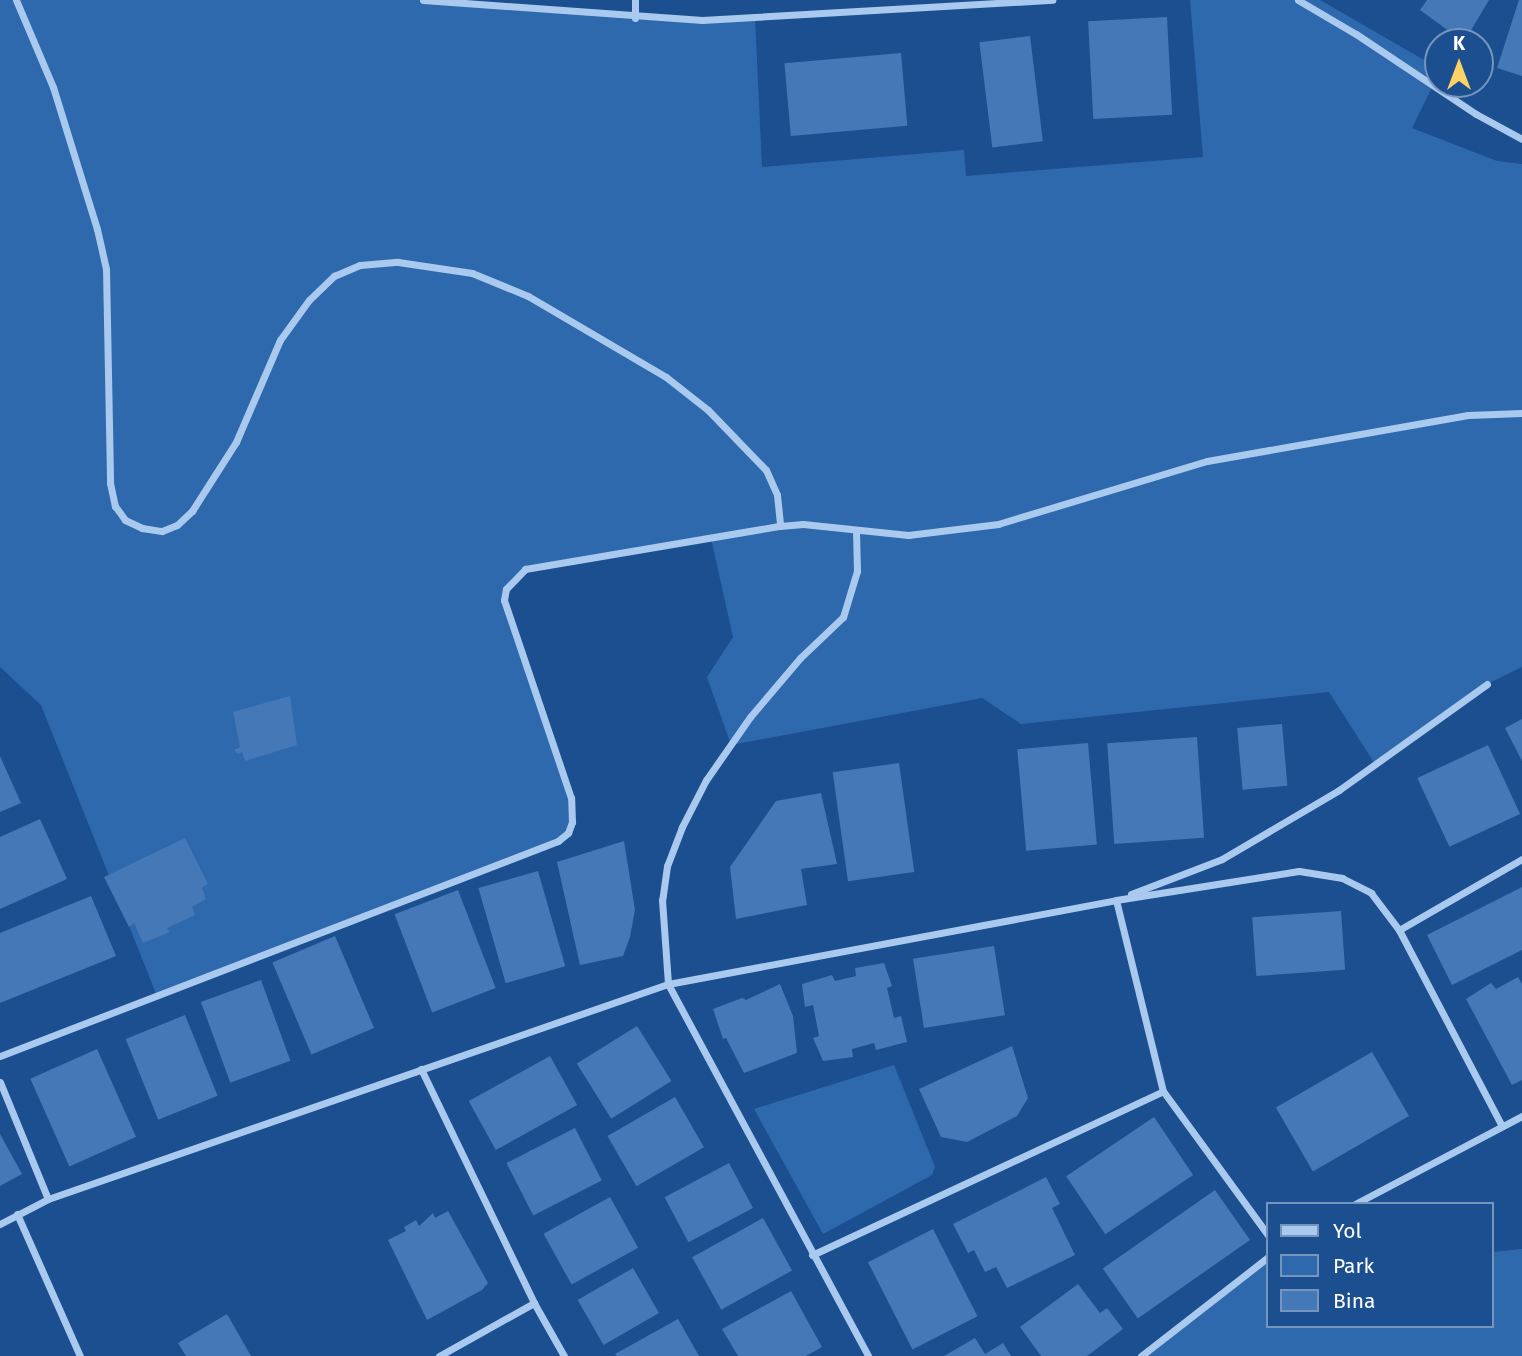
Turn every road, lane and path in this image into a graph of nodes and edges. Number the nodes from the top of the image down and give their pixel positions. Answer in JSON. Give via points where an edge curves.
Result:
{"nodes":[{"id":1,"x":16,"y":0,"type":"edge"},
{"id":2,"x":423,"y":0,"type":"edge"},
{"id":3,"x":635,"y":0,"type":"edge"},
{"id":4,"x":1053,"y":0,"type":"edge"},
{"id":5,"x":1298,"y":0,"type":"edge"},
{"id":6,"x":635,"y":18,"type":"junction"},
{"id":7,"x":1522,"y":139,"type":"edge"},
{"id":8,"x":1522,"y":413,"type":"edge"},
{"id":9,"x":780,"y":526,"type":"junction"},
{"id":10,"x":856,"y":530,"type":"junction"},
{"id":11,"x":1487,"y":684,"type":"dead end"},
{"id":12,"x":1522,"y":859,"type":"edge"},
{"id":13,"x":1116,"y":900,"type":"junction"},
{"id":14,"x":1399,"y":930,"type":"junction"},
{"id":15,"x":668,"y":984,"type":"junction"},
{"id":16,"x":0,"y":1056,"type":"edge"},
{"id":17,"x":421,"y":1069,"type":"junction"},
{"id":18,"x":0,"y":1082,"type":"edge"},
{"id":19,"x":1163,"y":1091,"type":"junction"},
{"id":20,"x":1522,"y":1116,"type":"edge"},
{"id":21,"x":1502,"y":1126,"type":"junction"},
{"id":22,"x":48,"y":1199,"type":"junction"},
{"id":23,"x":1359,"y":1202,"type":"edge"},
{"id":24,"x":17,"y":1214,"type":"junction"},
{"id":25,"x":0,"y":1224,"type":"edge"},
{"id":26,"x":1266,"y":1232,"type":"edge"},
{"id":27,"x":812,"y":1255,"type":"junction"},
{"id":28,"x":1266,"y":1259,"type":"edge"},
{"id":29,"x":534,"y":1303,"type":"junction"},
{"id":30,"x":80,"y":1356,"type":"edge"},
{"id":31,"x":439,"y":1356,"type":"edge"},
{"id":32,"x":564,"y":1356,"type":"edge"},
{"id":33,"x":868,"y":1356,"type":"edge"},
{"id":34,"x":1141,"y":1356,"type":"edge"}],
"edges":[{"from":1,"to":9,"type":"street","via":[[52,87],[106,269],[110,483],[115,506],[125,520],[162,531],[192,511],[236,442],[280,340],[309,300],[334,276],[360,265],[398,262],[472,273],[528,296],[666,377],[708,410],[766,470],[777,495]]},
{"from":2,"to":6,"type":"street"},
{"from":3,"to":6,"type":"street"},
{"from":4,"to":6,"type":"street","via":[[702,20]]},
{"from":5,"to":7,"type":"street"},
{"from":8,"to":10,"type":"street","via":[[1468,415],[1207,461],[998,524],[908,535]]},
{"from":9,"to":10,"type":"street"},
{"from":9,"to":16,"type":"street","via":[[525,569],[511,582],[504,600],[572,798],[572,822],[558,841]]},
{"from":10,"to":15,"type":"street","via":[[857,571],[843,617],[800,658],[750,717],[706,780],[682,827],[667,866],[662,900]]},
{"from":11,"to":13,"type":"street","via":[[1339,790],[1222,859]]},
{"from":12,"to":14,"type":"street"},
{"from":13,"to":14,"type":"street","via":[[1299,871],[1342,878],[1371,893]]},
{"from":13,"to":15,"type":"street"},
{"from":13,"to":19,"type":"street"},
{"from":14,"to":21,"type":"street"},
{"from":15,"to":17,"type":"street"},
{"from":15,"to":27,"type":"street"},
{"from":17,"to":22,"type":"street"},
{"from":17,"to":29,"type":"street"},
{"from":18,"to":22,"type":"street"},
{"from":19,"to":26,"type":"street"},
{"from":19,"to":27,"type":"street"},
{"from":20,"to":21,"type":"street"},
{"from":21,"to":23,"type":"street"},
{"from":22,"to":24,"type":"street"},
{"from":24,"to":25,"type":"street"},
{"from":24,"to":30,"type":"street"},
{"from":27,"to":33,"type":"street"},
{"from":28,"to":34,"type":"street"},
{"from":29,"to":31,"type":"street"},
{"from":29,"to":32,"type":"street"}]}
